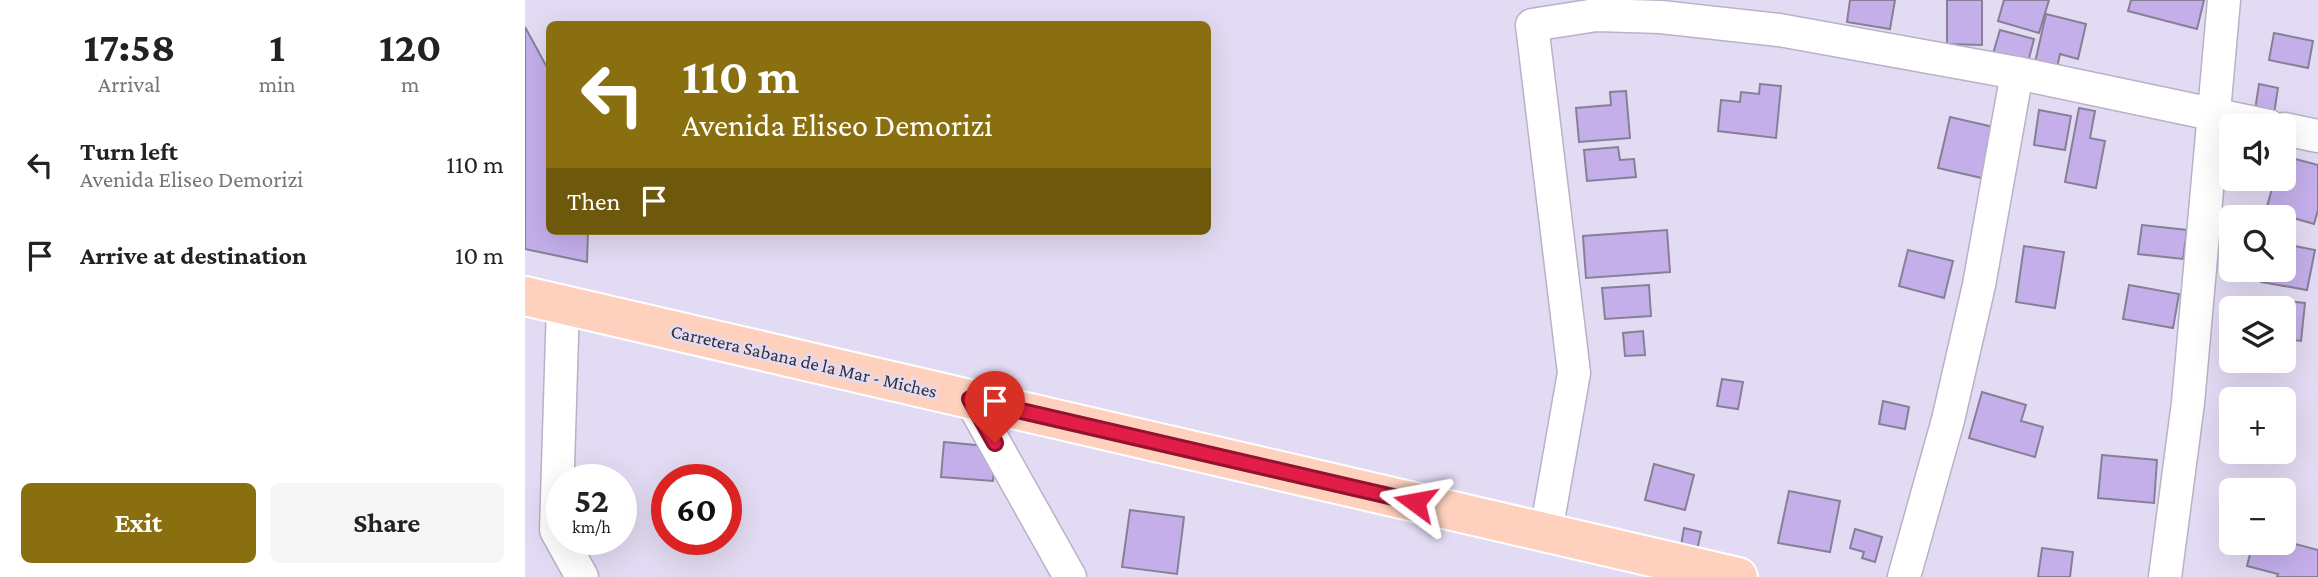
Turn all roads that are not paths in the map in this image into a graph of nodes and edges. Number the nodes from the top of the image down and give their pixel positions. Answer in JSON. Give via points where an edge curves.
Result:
{"nodes":[{"id":1,"x":2224,"y":0,"type":"edge"},
{"id":2,"x":2017,"y":73,"type":"junction"},
{"id":3,"x":2215,"y":114,"type":"junction"},
{"id":4,"x":2219,"y":115,"type":"edge"},
{"id":5,"x":2296,"y":131,"type":"edge"},
{"id":6,"x":2318,"y":136,"type":"edge"},
{"id":7,"x":525,"y":296,"type":"edge"},
{"id":8,"x":563,"y":305,"type":"junction"},
{"id":9,"x":970,"y":399,"type":"junction"},
{"id":10,"x":1546,"y":532,"type":"junction"},
{"id":11,"x":582,"y":577,"type":"edge"},
{"id":12,"x":1070,"y":577,"type":"edge"},
{"id":13,"x":1738,"y":577,"type":"edge"},
{"id":14,"x":1904,"y":577,"type":"edge"},
{"id":15,"x":2165,"y":577,"type":"edge"}],
"edges":[{"from":1,"to":3,"type":"street"},
{"from":2,"to":3,"type":"street"},
{"from":2,"to":10,"type":"street","via":[[1779,30],[1661,17],[1595,15],[1532,25],[1574,373]]},
{"from":2,"to":14,"type":"street","via":[[1979,285],[1948,420]]},
{"from":3,"to":4,"type":"street"},
{"from":3,"to":15,"type":"street"},
{"from":5,"to":6,"type":"street"},
{"from":7,"to":8,"type":"main road","name":"Carretera Sabana de la Mar - Miches"},
{"from":8,"to":9,"type":"main road","name":"Carretera Sabana de la Mar - Miches"},
{"from":8,"to":11,"type":"street","via":[[556,530]]},
{"from":9,"to":10,"type":"main road","name":"Carretera Sabana de la Mar - Miches"},
{"from":9,"to":12,"type":"street"},
{"from":10,"to":13,"type":"main road","name":"Carretera Sabana de la Mar - Miches"}]}
